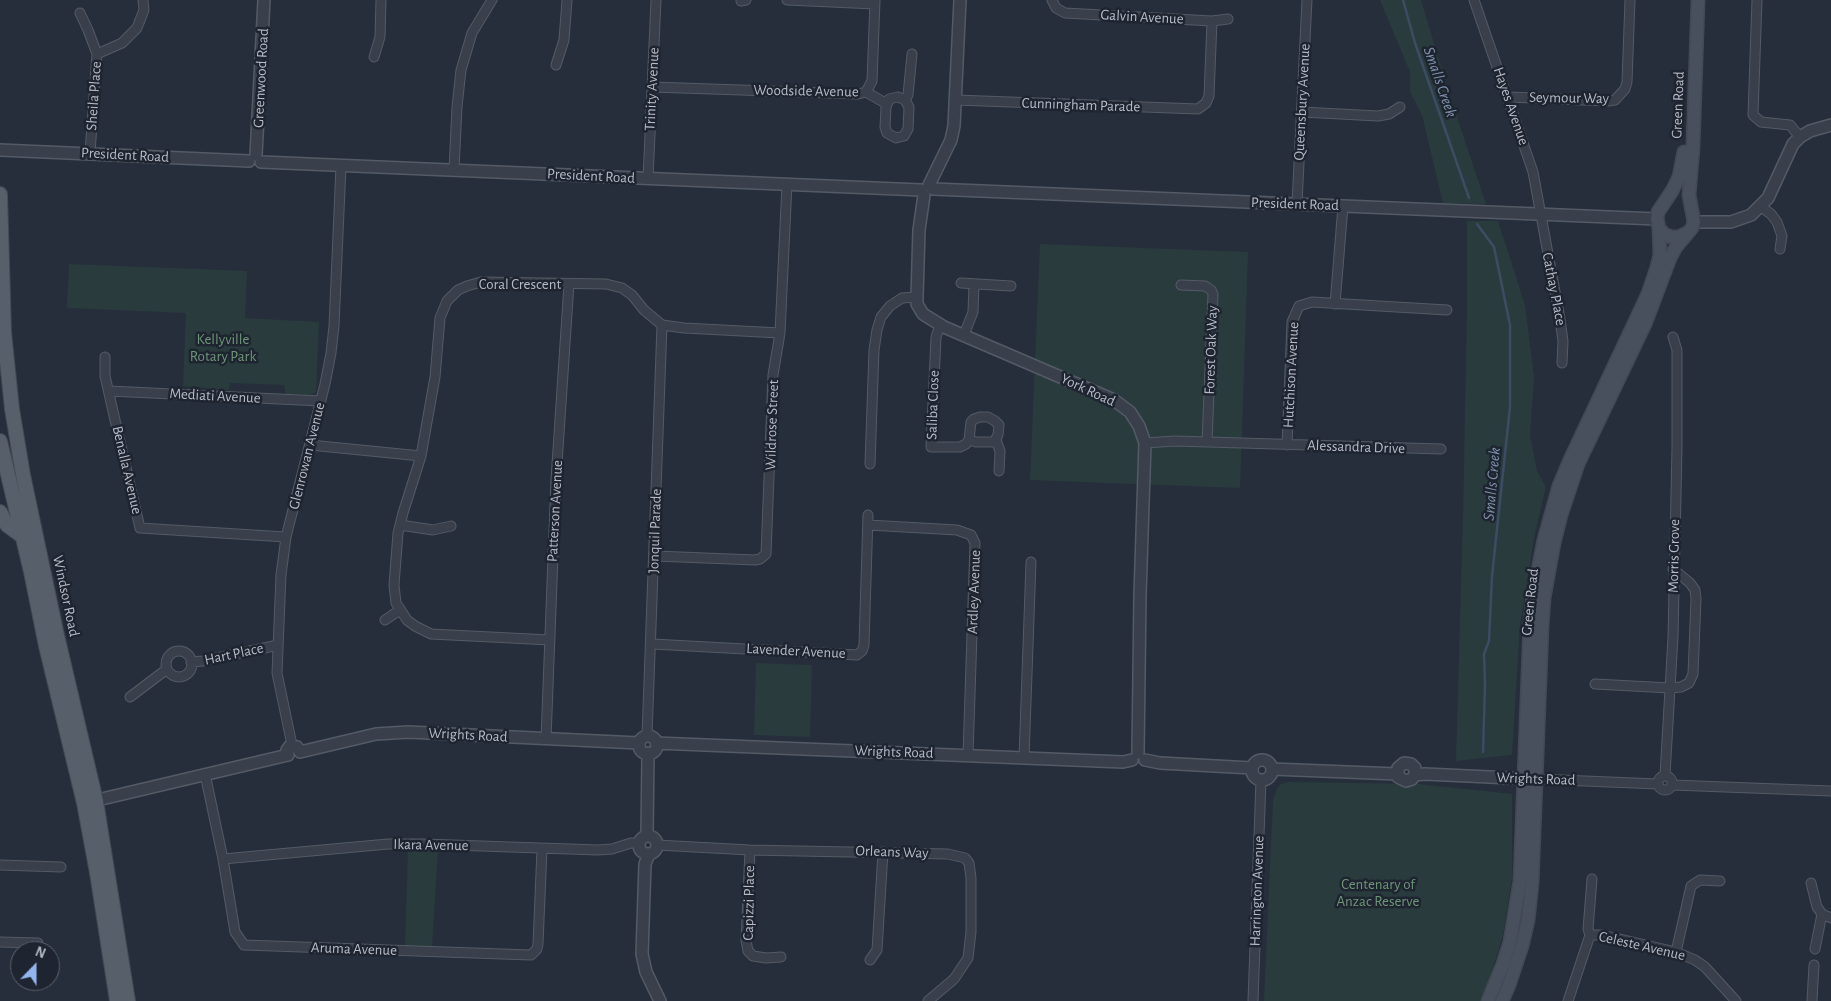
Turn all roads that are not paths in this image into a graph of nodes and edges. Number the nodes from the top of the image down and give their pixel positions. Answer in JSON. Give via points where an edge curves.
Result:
{"nodes":[{"id":1,"x":143,"y":0,"type":"edge"},
{"id":2,"x":264,"y":0,"type":"edge"},
{"id":3,"x":381,"y":0,"type":"edge"},
{"id":4,"x":492,"y":0,"type":"edge"},
{"id":5,"x":567,"y":0,"type":"edge"},
{"id":6,"x":656,"y":0,"type":"edge"},
{"id":7,"x":741,"y":0,"type":"edge"},
{"id":8,"x":746,"y":0,"type":"edge"},
{"id":9,"x":786,"y":0,"type":"edge"},
{"id":10,"x":960,"y":0,"type":"edge"},
{"id":11,"x":1307,"y":0,"type":"edge"},
{"id":12,"x":1474,"y":0,"type":"edge"},
{"id":13,"x":1630,"y":0,"type":"edge"},
{"id":14,"x":1690,"y":0,"type":"edge"},
{"id":15,"x":1698,"y":0,"type":"edge"},
{"id":16,"x":1757,"y":0,"type":"edge"},
{"id":17,"x":875,"y":2,"type":"edge"},
{"id":18,"x":1053,"y":7,"type":"edge"},
{"id":19,"x":80,"y":13,"type":"dead end"},
{"id":20,"x":1228,"y":19,"type":"dead end"},
{"id":21,"x":1212,"y":21,"type":"junction"},
{"id":22,"x":97,"y":54,"type":"junction"},
{"id":23,"x":912,"y":54,"type":"dead end"},
{"id":24,"x":374,"y":57,"type":"dead end"},
{"id":25,"x":556,"y":65,"type":"dead end"},
{"id":26,"x":652,"y":87,"type":"junction"},
{"id":27,"x":868,"y":89,"type":"junction"},
{"id":28,"x":1508,"y":97,"type":"junction"},
{"id":29,"x":905,"y":100,"type":"junction"},
{"id":30,"x":956,"y":100,"type":"junction"},
{"id":31,"x":888,"y":102,"type":"junction"},
{"id":32,"x":1400,"y":107,"type":"dead end"},
{"id":33,"x":1302,"y":112,"type":"junction"},
{"id":34,"x":1831,"y":125,"type":"edge"},
{"id":35,"x":1800,"y":137,"type":"junction"},
{"id":36,"x":0,"y":150,"type":"edge"},
{"id":37,"x":90,"y":153,"type":"junction"},
{"id":38,"x":256,"y":159,"type":"junction"},
{"id":39,"x":340,"y":166,"type":"junction"},
{"id":40,"x":454,"y":170,"type":"junction"},
{"id":41,"x":648,"y":179,"type":"junction"},
{"id":42,"x":787,"y":184,"type":"junction"},
{"id":43,"x":927,"y":190,"type":"junction"},
{"id":44,"x":0,"y":194,"type":"edge"},
{"id":45,"x":1298,"y":204,"type":"junction"},
{"id":46,"x":1662,"y":205,"type":"junction"},
{"id":47,"x":1343,"y":206,"type":"junction"},
{"id":48,"x":1760,"y":206,"type":"junction"},
{"id":49,"x":1540,"y":215,"type":"junction"},
{"id":50,"x":1691,"y":222,"type":"junction"},
{"id":51,"x":1658,"y":223,"type":"junction"},
{"id":52,"x":1780,"y":249,"type":"dead end"},
{"id":53,"x":961,"y":283,"type":"dead end"},
{"id":54,"x":569,"y":284,"type":"junction"},
{"id":55,"x":974,"y":284,"type":"junction"},
{"id":56,"x":1181,"y":285,"type":"dead end"},
{"id":57,"x":1012,"y":286,"type":"dead end"},
{"id":58,"x":917,"y":297,"type":"junction"},
{"id":59,"x":1335,"y":304,"type":"junction"},
{"id":60,"x":1447,"y":310,"type":"dead end"},
{"id":61,"x":662,"y":325,"type":"junction"},
{"id":62,"x":940,"y":325,"type":"junction"},
{"id":63,"x":780,"y":333,"type":"junction"},
{"id":64,"x":964,"y":335,"type":"junction"},
{"id":65,"x":1673,"y":337,"type":"dead end"},
{"id":66,"x":104,"y":357,"type":"dead end"},
{"id":67,"x":1562,"y":363,"type":"dead end"},
{"id":68,"x":108,"y":391,"type":"junction"},
{"id":69,"x":321,"y":401,"type":"junction"},
{"id":70,"x":969,"y":440,"type":"junction"},
{"id":71,"x":996,"y":440,"type":"junction"},
{"id":72,"x":0,"y":441,"type":"edge"},
{"id":73,"x":1207,"y":442,"type":"junction"},
{"id":74,"x":1145,"y":443,"type":"junction"},
{"id":75,"x":310,"y":445,"type":"junction"},
{"id":76,"x":1287,"y":445,"type":"junction"},
{"id":77,"x":1441,"y":449,"type":"dead end"},
{"id":78,"x":421,"y":456,"type":"junction"},
{"id":79,"x":2,"y":459,"type":"edge"},
{"id":80,"x":20,"y":460,"type":"junction"},
{"id":81,"x":870,"y":464,"type":"dead end"},
{"id":82,"x":999,"y":471,"type":"dead end"},
{"id":83,"x":4,"y":475,"type":"edge"},
{"id":84,"x":23,"y":475,"type":"junction"},
{"id":85,"x":0,"y":512,"type":"edge"},
{"id":86,"x":868,"y":515,"type":"dead end"},
{"id":87,"x":400,"y":525,"type":"junction"},
{"id":88,"x":868,"y":525,"type":"junction"},
{"id":89,"x":451,"y":526,"type":"dead end"},
{"id":90,"x":22,"y":536,"type":"junction"},
{"id":91,"x":286,"y":537,"type":"junction"},
{"id":92,"x":655,"y":556,"type":"junction"},
{"id":93,"x":1032,"y":562,"type":"dead end"},
{"id":94,"x":1673,"y":569,"type":"junction"},
{"id":95,"x":400,"y":610,"type":"junction"},
{"id":96,"x":385,"y":620,"type":"dead end"},
{"id":97,"x":550,"y":640,"type":"junction"},
{"id":98,"x":652,"y":644,"type":"junction"},
{"id":99,"x":278,"y":645,"type":"junction"},
{"id":100,"x":191,"y":662,"type":"junction"},
{"id":101,"x":167,"y":669,"type":"junction"},
{"id":102,"x":1595,"y":684,"type":"dead end"},
{"id":103,"x":1670,"y":688,"type":"junction"},
{"id":104,"x":130,"y":697,"type":"dead end"},
{"id":105,"x":546,"y":739,"type":"junction"},
{"id":106,"x":648,"y":740,"type":"junction"},
{"id":107,"x":293,"y":751,"type":"junction"},
{"id":108,"x":968,"y":755,"type":"junction"},
{"id":109,"x":1024,"y":758,"type":"junction"},
{"id":110,"x":1138,"y":758,"type":"junction"},
{"id":111,"x":1252,"y":768,"type":"junction"},
{"id":112,"x":1272,"y":769,"type":"junction"},
{"id":113,"x":206,"y":774,"type":"junction"},
{"id":114,"x":1665,"y":775,"type":"junction"},
{"id":115,"x":1530,"y":779,"type":"junction"},
{"id":116,"x":1261,"y":780,"type":"junction"},
{"id":117,"x":1658,"y":784,"type":"junction"},
{"id":118,"x":1672,"y":785,"type":"junction"},
{"id":119,"x":1831,"y":791,"type":"edge"},
{"id":120,"x":90,"y":802,"type":"junction"},
{"id":121,"x":643,"y":839,"type":"junction"},
{"id":122,"x":542,"y":849,"type":"junction"},
{"id":123,"x":653,"y":849,"type":"junction"},
{"id":124,"x":750,"y":850,"type":"junction"},
{"id":125,"x":883,"y":852,"type":"junction"},
{"id":126,"x":223,"y":859,"type":"junction"},
{"id":127,"x":0,"y":865,"type":"edge"},
{"id":128,"x":61,"y":867,"type":"dead end"},
{"id":129,"x":1592,"y":879,"type":"dead end"},
{"id":130,"x":1720,"y":881,"type":"dead end"},
{"id":131,"x":1811,"y":883,"type":"dead end"},
{"id":132,"x":1822,"y":914,"type":"junction"},
{"id":133,"x":1831,"y":918,"type":"edge"},
{"id":134,"x":1590,"y":934,"type":"junction"},
{"id":135,"x":1815,"y":949,"type":"dead end"},
{"id":136,"x":1676,"y":952,"type":"junction"},
{"id":137,"x":781,"y":957,"type":"dead end"},
{"id":138,"x":870,"y":960,"type":"dead end"},
{"id":139,"x":1814,"y":966,"type":"dead end"},
{"id":140,"x":117,"y":1001,"type":"edge"},
{"id":141,"x":128,"y":1001,"type":"edge"},
{"id":142,"x":660,"y":1001,"type":"edge"},
{"id":143,"x":928,"y":1001,"type":"edge"},
{"id":144,"x":1253,"y":1001,"type":"edge"},
{"id":145,"x":1488,"y":1001,"type":"edge"},
{"id":146,"x":1502,"y":1001,"type":"edge"},
{"id":147,"x":1568,"y":1001,"type":"edge"},
{"id":148,"x":1736,"y":1001,"type":"edge"},
{"id":149,"x":1812,"y":1001,"type":"edge"}],
"edges":[{"from":1,"to":22,"type":"street","via":[[144,10],[137,28],[122,43]]},
{"from":2,"to":38,"type":"street","name":"Greenwood Road"},
{"from":3,"to":24,"type":"street","via":[[380,38]]},
{"from":4,"to":40,"type":"street","via":[[472,33],[461,70]]},
{"from":5,"to":25,"type":"street","via":[[564,40]]},
{"from":6,"to":26,"type":"street","name":"Trinity Avenue"},
{"from":7,"to":8,"type":"street"},
{"from":9,"to":17,"type":"street"},
{"from":10,"to":30,"type":"street"},
{"from":11,"to":33,"type":"street","name":"Queensbury Avenue"},
{"from":12,"to":28,"type":"street","name":"Hayes Avenue"},
{"from":13,"to":28,"type":"street","name":"Seymour Way","via":[[1627,82],[1615,100]]},
{"from":14,"to":46,"type":"main road","name":"Green Road","via":[[1683,163],[1679,177]]},
{"from":15,"to":50,"type":"main road","name":"Green Road","via":[[1693,147],[1688,195]]},
{"from":16,"to":35,"type":"street","via":[[1753,115],[1761,122],[1790,125]]},
{"from":17,"to":27,"type":"street","name":"Woodside Avenue","via":[[872,81]]},
{"from":18,"to":21,"type":"street","name":"Galvin Avenue","via":[[1065,13]]},
{"from":19,"to":22,"type":"street","name":"Sheila Place"},
{"from":20,"to":21,"type":"street","name":"Galvin Avenue"},
{"from":21,"to":30,"type":"street","name":"Cunningham Parade","via":[[1207,108],[1191,110]]},
{"from":22,"to":37,"type":"street","name":"Sheila Place"},
{"from":23,"to":29,"type":"street"},
{"from":26,"to":27,"type":"street","name":"Woodside Avenue","via":[[858,94]]},
{"from":26,"to":41,"type":"street","name":"Trinity Avenue"},
{"from":27,"to":31,"type":"street"},
{"from":28,"to":49,"type":"street","name":"Hayes Avenue","via":[[1533,172]]},
{"from":29,"to":31,"type":"street","via":[[898,97]]},
{"from":29,"to":31,"type":"street","via":[[909,107],[908,129],[901,137],[887,133]]},
{"from":30,"to":43,"type":"street","via":[[951,140]]},
{"from":32,"to":33,"type":"street","via":[[1390,114],[1378,116]]},
{"from":33,"to":45,"type":"street","name":"Queensbury Avenue"},
{"from":34,"to":35,"type":"street"},
{"from":35,"to":48,"type":"street","via":[[1793,144],[1768,198]]},
{"from":36,"to":37,"type":"street","name":"President Road"},
{"from":37,"to":38,"type":"street","name":"President Road"},
{"from":38,"to":39,"type":"street","name":"President Road"},
{"from":39,"to":40,"type":"street","name":"President Road"},
{"from":39,"to":69,"type":"street","name":"Glenrowan Avenue","via":[[334,326]]},
{"from":40,"to":41,"type":"street","name":"President Road"},
{"from":41,"to":42,"type":"street","name":"President Road"},
{"from":42,"to":43,"type":"street","name":"President Road"},
{"from":42,"to":63,"type":"street","name":"Wildrose Street"},
{"from":43,"to":45,"type":"street","name":"President Road"},
{"from":43,"to":58,"type":"street","via":[[920,230]]},
{"from":44,"to":80,"type":"main road","name":"Windsor Road","via":[[6,363]]},
{"from":45,"to":47,"type":"street","name":"President Road"},
{"from":46,"to":50,"type":"main road","via":[[1682,201],[1688,205]]},
{"from":46,"to":51,"type":"main road"},
{"from":47,"to":49,"type":"street","name":"President Road"},
{"from":47,"to":59,"type":"street"},
{"from":48,"to":50,"type":"street","via":[[1739,220]]},
{"from":48,"to":52,"type":"street","via":[[1777,222],[1782,236]]},
{"from":49,"to":51,"type":"street","name":"President Road"},
{"from":49,"to":67,"type":"street","name":"Cathay Place","via":[[1563,341]]},
{"from":50,"to":51,"type":"main road","via":[[1679,237],[1664,234]]},
{"from":50,"to":115,"type":"main road","name":"Green Road","via":[[1670,258],[1645,324],[1578,464],[1561,515],[1544,598]]},
{"from":51,"to":115,"type":"main road","name":"Green Road","via":[[1658,267],[1559,486],[1544,540],[1531,615]]},
{"from":53,"to":55,"type":"street"},
{"from":54,"to":61,"type":"street","name":"Coral Crescent","via":[[606,284],[622,288]]},
{"from":54,"to":78,"type":"street","name":"Coral Crescent","via":[[481,282],[458,290],[447,301],[440,318],[435,377]]},
{"from":54,"to":97,"type":"street","name":"Patterson Avenue","via":[[556,479]]},
{"from":55,"to":57,"type":"street"},
{"from":55,"to":64,"type":"street","via":[[973,312]]},
{"from":56,"to":73,"type":"street","name":"Forest Oak Way","via":[[1205,286],[1213,294]]},
{"from":58,"to":62,"type":"street","name":"York Road","via":[[917,304],[924,314]]},
{"from":58,"to":81,"type":"street","via":[[902,298],[890,306],[881,317],[877,330]]},
{"from":59,"to":60,"type":"street","name":"Hutchison Avenue"},
{"from":59,"to":76,"type":"street","name":"Hutchison Avenue","via":[[1312,302],[1299,306],[1292,322]]},
{"from":61,"to":63,"type":"street"},
{"from":61,"to":92,"type":"street","name":"Jonquil Parade"},
{"from":62,"to":64,"type":"street","name":"York Road"},
{"from":62,"to":70,"type":"street","name":"Saliba Close","via":[[936,337],[931,447],[960,447]]},
{"from":63,"to":92,"type":"street","name":"Wildrose Street","via":[[773,375],[766,554],[755,560]]},
{"from":64,"to":74,"type":"street","name":"York Road","via":[[1114,400],[1130,412]]},
{"from":65,"to":94,"type":"street","name":"Morris Grove","via":[[1677,350]]},
{"from":66,"to":68,"type":"street","name":"Benalla Avenue"},
{"from":68,"to":69,"type":"street","name":"Mediati Avenue"},
{"from":68,"to":91,"type":"street","name":"Benalla Avenue","via":[[140,528]]},
{"from":69,"to":75,"type":"street","name":"Glenrowan Avenue"},
{"from":70,"to":71,"type":"street","name":"Saliba Close","via":[[992,443]]},
{"from":70,"to":71,"type":"street","via":[[971,422],[980,417],[988,417],[999,425]]},
{"from":71,"to":82,"type":"street","via":[[1000,451]]},
{"from":72,"to":79,"type":"main road","name":"Windsor Road"},
{"from":73,"to":74,"type":"street","name":"Alessandra Drive"},
{"from":73,"to":76,"type":"street","name":"Alessandra Drive"},
{"from":74,"to":110,"type":"street","name":"York Road"},
{"from":75,"to":78,"type":"street"},
{"from":75,"to":91,"type":"street","name":"Glenrowan Avenue"},
{"from":76,"to":77,"type":"street","name":"Alessandra Drive"},
{"from":78,"to":87,"type":"street","name":"Coral Crescent"},
{"from":79,"to":80,"type":"main road"},
{"from":79,"to":83,"type":"main road","name":"Windsor Road"},
{"from":80,"to":84,"type":"main road","name":"Windsor Road"},
{"from":83,"to":84,"type":"main road"},
{"from":83,"to":90,"type":"main road","name":"Windsor Road"},
{"from":84,"to":120,"type":"main road","name":"Windsor Road"},
{"from":85,"to":90,"type":"main road","via":[[7,526]]},
{"from":86,"to":88,"type":"street","name":"Lavender Avenue"},
{"from":87,"to":89,"type":"street","via":[[433,530]]},
{"from":87,"to":95,"type":"street","name":"Coral Crescent","via":[[394,585]]},
{"from":88,"to":98,"type":"street","name":"Lavender Avenue","via":[[864,644],[857,655]]},
{"from":88,"to":108,"type":"street","name":"Ardley Avenue","via":[[957,530],[971,534],[975,543]]},
{"from":90,"to":120,"type":"main road","name":"Windsor Road","via":[[48,654]]},
{"from":91,"to":99,"type":"street","name":"Glenrowan Avenue"},
{"from":92,"to":98,"type":"street","name":"Jonquil Parade"},
{"from":93,"to":109,"type":"street"},
{"from":94,"to":103,"type":"street","name":"Morris Grove"},
{"from":94,"to":103,"type":"street","via":[[1690,583],[1696,599],[1693,674],[1689,683]]},
{"from":95,"to":96,"type":"street"},
{"from":95,"to":97,"type":"street","via":[[415,626],[431,634]]},
{"from":97,"to":105,"type":"street","name":"Patterson Avenue"},
{"from":98,"to":106,"type":"street","name":"Jonquil Parade"},
{"from":99,"to":100,"type":"street","name":"Hart Place"},
{"from":99,"to":107,"type":"street","name":"Glenrowan Avenue","via":[[278,679]]},
{"from":100,"to":101,"type":"street","name":"Hart Place","via":[[190,670],[184,675],[172,675]]},
{"from":100,"to":101,"type":"street","name":"Hart Place","via":[[188,655],[177,651],[168,658]]},
{"from":101,"to":104,"type":"street"},
{"from":102,"to":103,"type":"street"},
{"from":103,"to":114,"type":"street","name":"Morris Grove"},
{"from":105,"to":106,"type":"street","name":"Wrights Road"},
{"from":105,"to":107,"type":"street","name":"Wrights Road","via":[[386,733]]},
{"from":106,"to":108,"type":"street","name":"Wrights Road"},
{"from":106,"to":121,"type":"street","via":[[641,750],[648,753]]},
{"from":107,"to":113,"type":"street","name":"Wrights Road"},
{"from":108,"to":109,"type":"street","name":"Wrights Road"},
{"from":109,"to":110,"type":"street","name":"Wrights Road","via":[[1123,762]]},
{"from":110,"to":111,"type":"street","name":"Wrights Road","via":[[1160,763]]},
{"from":111,"to":112,"type":"street","via":[[1261,760],[1268,762]]},
{"from":111,"to":116,"type":"street","via":[[1254,776]]},
{"from":112,"to":115,"type":"street","name":"Wrights Road","via":[[1397,774],[1399,766],[1408,763],[1415,768],[1415,775]]},
{"from":112,"to":116,"type":"street","via":[[1268,778]]},
{"from":113,"to":120,"type":"street","name":"Wrights Road"},
{"from":113,"to":126,"type":"street","name":"Aruma Avenue"},
{"from":114,"to":117,"type":"street","via":[[1660,777]]},
{"from":114,"to":118,"type":"street","via":[[1671,778]]},
{"from":115,"to":117,"type":"street","name":"Wrights Road"},
{"from":115,"to":145,"type":"main road","name":"Green Road","via":[[1516,916],[1503,964]]},
{"from":115,"to":146,"type":"main road","name":"Green Road","via":[[1532,884],[1528,920]]},
{"from":116,"to":144,"type":"street","name":"Harrington Avenue"},
{"from":117,"to":118,"type":"street","via":[[1666,790]]},
{"from":118,"to":119,"type":"street"},
{"from":120,"to":140,"type":"main road","name":"Windsor Road","via":[[97,873]]},
{"from":120,"to":141,"type":"main road","name":"Windsor Road"},
{"from":121,"to":122,"type":"street","name":"Ikara Avenue","via":[[612,849]]},
{"from":121,"to":123,"type":"street","via":[[654,838]]},
{"from":122,"to":126,"type":"street","name":"Ikara Avenue","via":[[388,844]]},
{"from":122,"to":126,"type":"street","name":"Aruma Avenue","via":[[538,944],[534,953],[525,956],[244,945],[235,932]]},
{"from":123,"to":124,"type":"street","name":"Orleans Way"},
{"from":123,"to":142,"type":"street","via":[[645,864],[642,954],[646,972]]},
{"from":124,"to":125,"type":"street","name":"Orleans Way"},
{"from":124,"to":137,"type":"street","name":"Capizzi Place","via":[[748,950],[753,956]]},
{"from":125,"to":138,"type":"street","via":[[877,950]]},
{"from":125,"to":143,"type":"street","name":"Orleans Way","via":[[948,854],[965,858],[969,863],[972,932],[968,958],[954,979]]},
{"from":127,"to":128,"type":"street"},
{"from":129,"to":134,"type":"street"},
{"from":130,"to":136,"type":"street","via":[[1700,880],[1691,886]]},
{"from":131,"to":132,"type":"street"},
{"from":132,"to":133,"type":"street"},
{"from":132,"to":135,"type":"street"},
{"from":134,"to":136,"type":"street","name":"Celeste Avenue"},
{"from":134,"to":147,"type":"street"},
{"from":136,"to":148,"type":"street","name":"Celeste Avenue","via":[[1705,967]]},
{"from":139,"to":149,"type":"street"}]}
